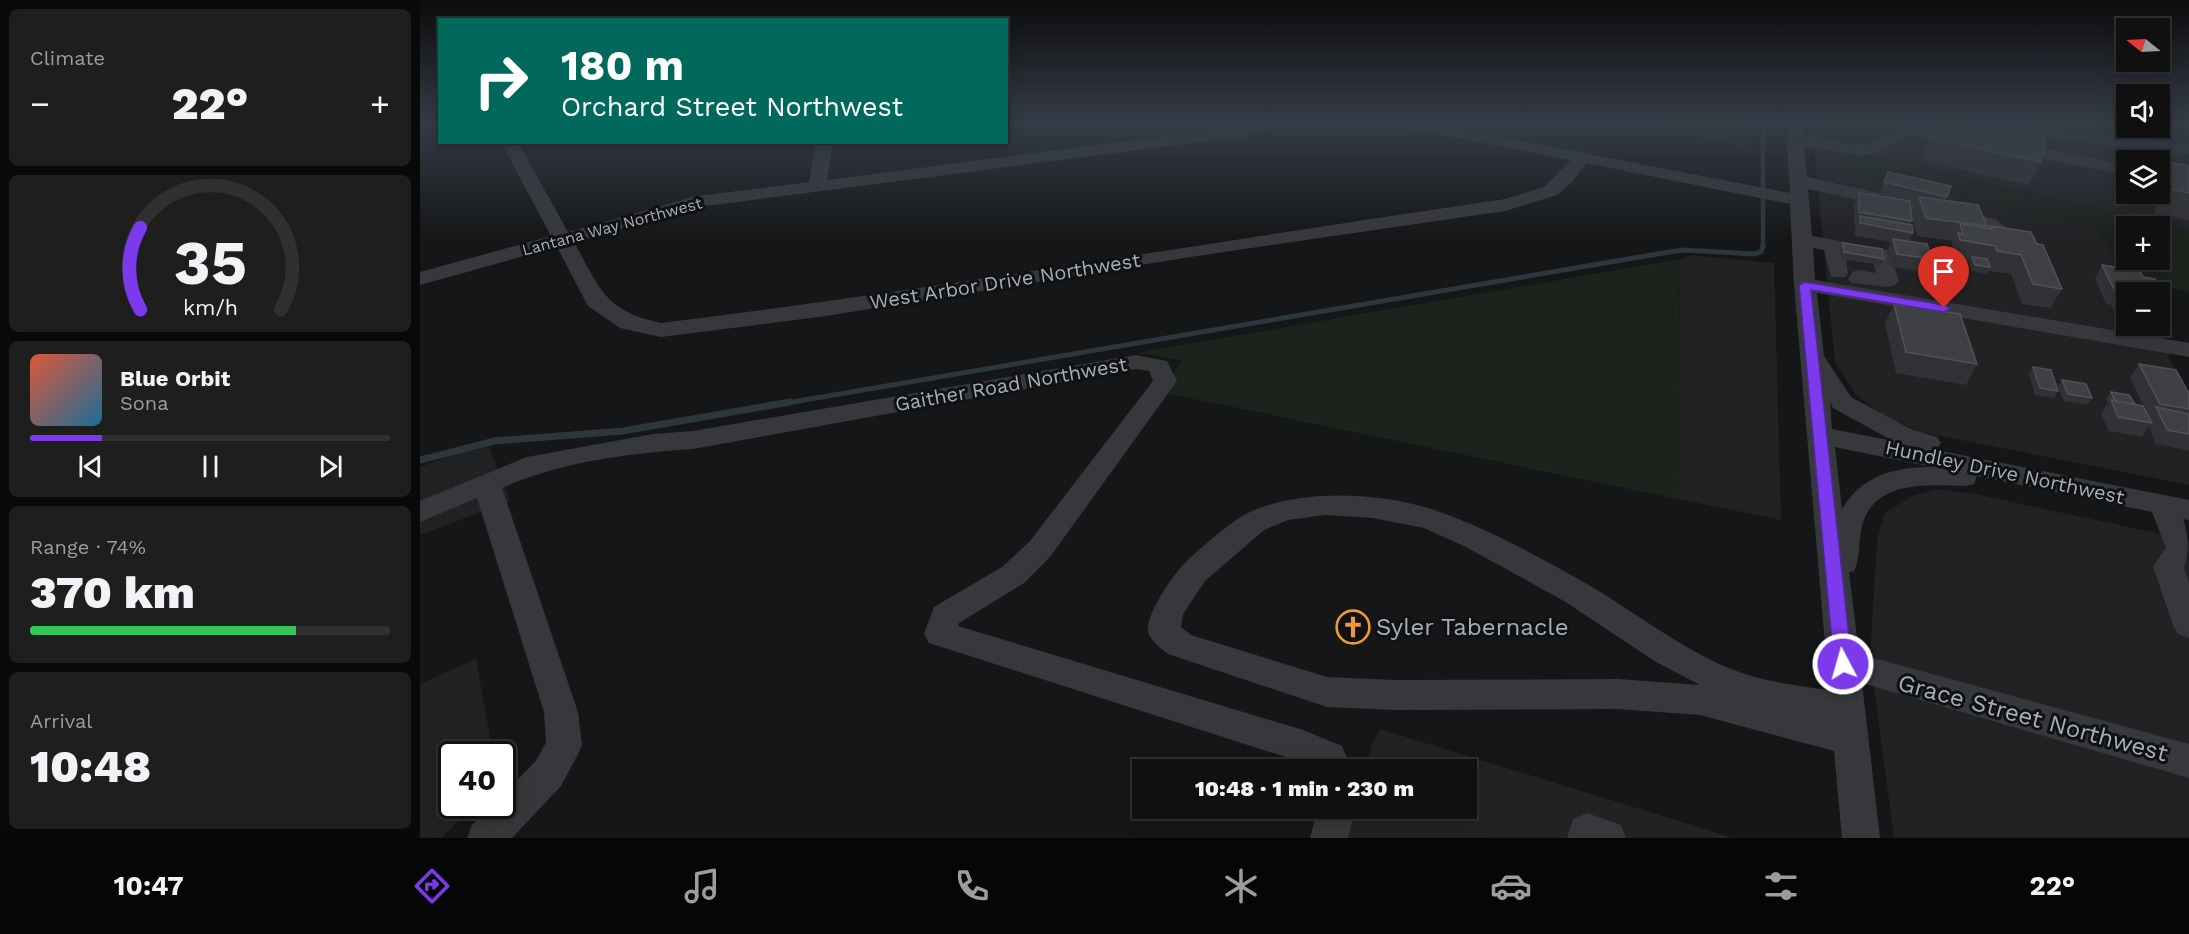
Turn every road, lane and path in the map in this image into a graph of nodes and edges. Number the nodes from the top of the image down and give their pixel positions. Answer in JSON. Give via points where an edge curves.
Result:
{"nodes":[{"id":1,"x":518,"y":161,"type":"edge"},
{"id":2,"x":822,"y":161,"type":"edge"},
{"id":3,"x":1011,"y":161,"type":"edge"},
{"id":4,"x":1580,"y":161,"type":"edge"},
{"id":5,"x":1602,"y":161,"type":"edge"},
{"id":6,"x":1795,"y":161,"type":"edge"},
{"id":7,"x":2083,"y":161,"type":"edge"},
{"id":8,"x":2116,"y":168,"type":"edge"},
{"id":9,"x":817,"y":186,"type":"junction"},
{"id":10,"x":1798,"y":191,"type":"junction"},
{"id":11,"x":2005,"y":235,"type":"edge"},
{"id":12,"x":560,"y":239,"type":"junction"},
{"id":13,"x":1802,"y":240,"type":"junction"},
{"id":14,"x":1851,"y":264,"type":"junction"},
{"id":15,"x":1804,"y":276,"type":"junction"},
{"id":16,"x":420,"y":279,"type":"edge"},
{"id":17,"x":1811,"y":350,"type":"junction"},
{"id":18,"x":2189,"y":350,"type":"edge"},
{"id":19,"x":1820,"y":435,"type":"junction"},
{"id":20,"x":2042,"y":480,"type":"junction"},
{"id":21,"x":487,"y":485,"type":"junction"},
{"id":22,"x":2176,"y":508,"type":"edge"},
{"id":23,"x":420,"y":512,"type":"edge"},
{"id":24,"x":1838,"y":611,"type":"junction"},
{"id":25,"x":2189,"y":625,"type":"edge"},
{"id":26,"x":1843,"y":664,"type":"junction"},
{"id":27,"x":1847,"y":707,"type":"junction"},
{"id":28,"x":1850,"y":739,"type":"junction"},
{"id":29,"x":1329,"y":759,"type":"edge"},
{"id":30,"x":2189,"y":761,"type":"edge"},
{"id":31,"x":1334,"y":819,"type":"edge"},
{"id":32,"x":486,"y":838,"type":"edge"},
{"id":33,"x":1329,"y":838,"type":"edge"},
{"id":34,"x":1586,"y":838,"type":"edge"},
{"id":35,"x":1607,"y":838,"type":"edge"},
{"id":36,"x":1861,"y":838,"type":"edge"}],
"edges":[{"from":1,"to":12,"type":"street","name":"West Arbor Drive Northwest"},
{"from":2,"to":9,"type":"street"},
{"from":3,"to":9,"type":"street","name":"Lantana Way Northwest"},
{"from":4,"to":12,"type":"street","name":"West Arbor Drive Northwest","via":[[1556,190],[1506,205],[661,330],[617,318],[596,301]]},
{"from":5,"to":10,"type":"street","via":[[1763,194]]},
{"from":6,"to":10,"type":"street"},
{"from":7,"to":8,"type":"street"},
{"from":9,"to":12,"type":"street","name":"Lantana Way Northwest","via":[[697,202]]},
{"from":10,"to":11,"type":"street","via":[[1989,223]]},
{"from":10,"to":13,"type":"street"},
{"from":12,"to":16,"type":"street","name":"Lantana Way Northwest"},
{"from":13,"to":14,"type":"street"},
{"from":13,"to":15,"type":"street"},
{"from":14,"to":15,"type":"street"},
{"from":14,"to":15,"type":"street"},
{"from":14,"to":18,"type":"street"},
{"from":15,"to":17,"type":"street"},
{"from":17,"to":19,"type":"street"},
{"from":17,"to":20,"type":"street","via":[[1842,402],[1865,417],[1902,435]]},
{"from":19,"to":20,"type":"street","name":"Hundley Drive Northwest"},
{"from":19,"to":24,"type":"street"},
{"from":20,"to":22,"type":"street","name":"Hundley Drive Northwest"},
{"from":20,"to":24,"type":"street","via":[[1919,474],[1888,481],[1863,498],[1848,523]]},
{"from":21,"to":23,"type":"street","name":"Gaither Road Northwest"},
{"from":21,"to":29,"type":"street","name":"Gaither Road Northwest","via":[[527,466],[642,445],[704,438],[1137,362],[1159,366],[1165,381],[1040,549],[1013,575],[945,616],[940,634],[1303,746]]},
{"from":21,"to":32,"type":"street","via":[[561,712],[564,745],[548,774]]},
{"from":22,"to":25,"type":"street","via":[[2181,550],[2168,566]]},
{"from":24,"to":26,"type":"street"},
{"from":26,"to":27,"type":"street"},
{"from":26,"to":30,"type":"street","name":"Grace Street Northwest"},
{"from":27,"to":28,"type":"street"},
{"from":27,"to":28,"type":"street","via":[[1799,701],[1725,682],[1668,652],[1575,592],[1474,538],[1430,519],[1373,507],[1325,505],[1284,511],[1254,523],[1194,573],[1168,612],[1164,631],[1180,645],[1327,692],[1618,694],[1700,700]]},
{"from":28,"to":36,"type":"street"},
{"from":31,"to":33,"type":"street"},
{"from":34,"to":35,"type":"street","via":[[1587,832]]}]}
